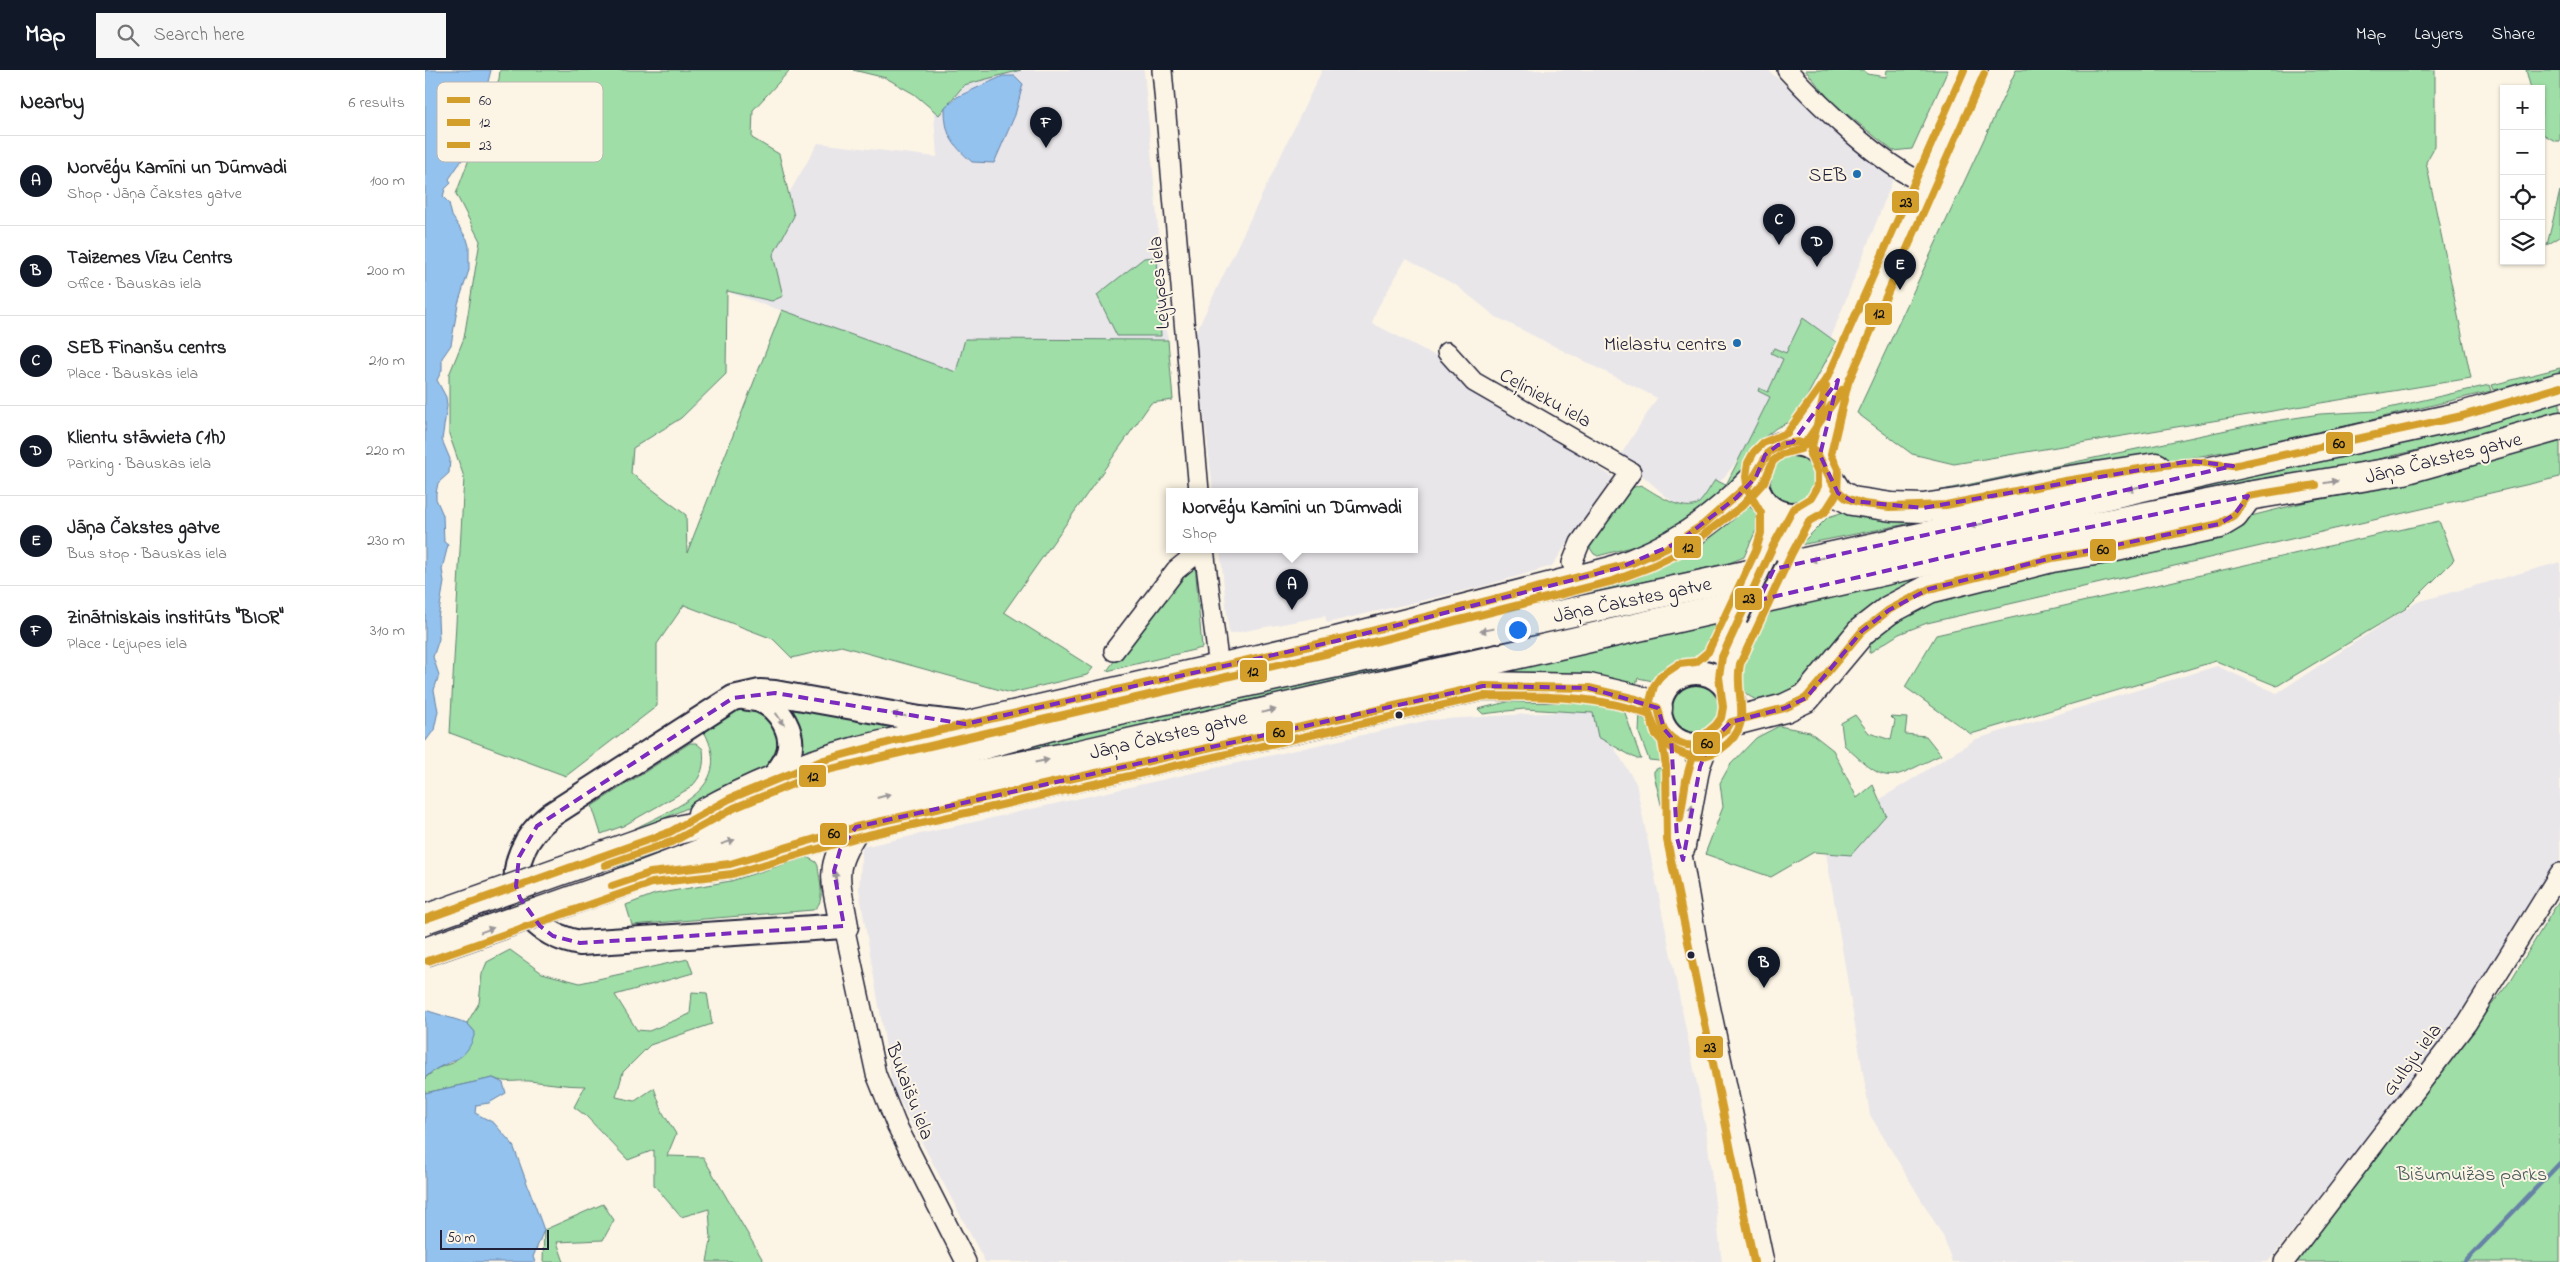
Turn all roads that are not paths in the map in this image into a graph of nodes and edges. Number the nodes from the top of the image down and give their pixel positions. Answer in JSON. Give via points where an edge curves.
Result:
{"nodes":[{"id":1,"x":1162,"y":70,"type":"edge"},
{"id":2,"x":1787,"y":70,"type":"edge"},
{"id":3,"x":1975,"y":70,"type":"edge"},
{"id":4,"x":1924,"y":183,"type":"junction"},
{"id":5,"x":1447,"y":352,"type":"dead end"},
{"id":6,"x":1838,"y":380,"type":"junction"},
{"id":7,"x":2560,"y":387,"type":"edge"},
{"id":8,"x":2560,"y":426,"type":"edge"},
{"id":9,"x":1793,"y":442,"type":"junction"},
{"id":10,"x":2233,"y":466,"type":"junction"},
{"id":11,"x":1825,"y":467,"type":"junction"},
{"id":12,"x":1756,"y":477,"type":"junction"},
{"id":13,"x":1199,"y":488,"type":"edge"},
{"id":14,"x":2248,"y":496,"type":"junction"},
{"id":15,"x":1771,"y":509,"type":"junction"},
{"id":16,"x":1802,"y":514,"type":"junction"},
{"id":17,"x":1774,"y":552,"type":"junction"},
{"id":18,"x":1198,"y":553,"type":"edge"},
{"id":19,"x":1204,"y":553,"type":"edge"},
{"id":20,"x":1577,"y":578,"type":"junction"},
{"id":21,"x":1744,"y":616,"type":"junction"},
{"id":22,"x":1114,"y":650,"type":"dead end"},
{"id":23,"x":1219,"y":668,"type":"junction"},
{"id":24,"x":1700,"y":672,"type":"junction"},
{"id":25,"x":1728,"y":689,"type":"junction"},
{"id":26,"x":740,"y":696,"type":"junction"},
{"id":27,"x":1658,"y":708,"type":"junction"},
{"id":28,"x":1731,"y":722,"type":"junction"},
{"id":29,"x":965,"y":724,"type":"junction"},
{"id":30,"x":1671,"y":737,"type":"junction"},
{"id":31,"x":1709,"y":744,"type":"junction"},
{"id":32,"x":773,"y":779,"type":"junction"},
{"id":33,"x":856,"y":827,"type":"junction"},
{"id":34,"x":670,"y":832,"type":"junction"},
{"id":35,"x":1683,"y":860,"type":"junction"},
{"id":36,"x":650,"y":873,"type":"junction"},
{"id":37,"x":2560,"y":873,"type":"edge"},
{"id":38,"x":425,"y":919,"type":"edge"},
{"id":39,"x":845,"y":926,"type":"junction"},
{"id":40,"x":425,"y":952,"type":"edge"},
{"id":41,"x":966,"y":1262,"type":"edge"},
{"id":42,"x":1764,"y":1262,"type":"edge"},
{"id":43,"x":2284,"y":1262,"type":"edge"}],
"edges":[{"from":1,"to":13,"type":"street","name":"Lejupes iela"},
{"from":2,"to":4,"type":"street","via":[[1879,156],[1903,174]]},
{"from":3,"to":4,"type":"main road"},
{"from":4,"to":6,"type":"main road"},
{"from":5,"to":20,"type":"street","name":"Ceļinieku iela","via":[[1474,382],[1631,472],[1580,543],[1573,563]]},
{"from":6,"to":9,"type":"main road"},
{"from":6,"to":11,"type":"main road"},
{"from":7,"to":10,"type":"highway","name":"Jāņa Čakstes gatve","via":[[2462,416]]},
{"from":14,"to":8,"type":"highway","name":"Jāņa Čakstes gatve","one_way":true,"via":[[2404,470]]},
{"from":9,"to":11,"type":"main road","via":[[1803,444]]},
{"from":9,"to":12,"type":"main road","via":[[1778,445],[1765,455]]},
{"from":10,"to":11,"type":"highway","via":[[2213,461],[2191,461],[1923,508],[1852,501],[1838,493]]},
{"from":10,"to":34,"type":"highway","name":"Jāņa Čakstes gatve","one_way":true,"via":[[1986,523],[1077,719]]},
{"from":11,"to":16,"type":"main road","via":[[1824,497],[1818,505]]},
{"from":12,"to":15,"type":"main road","via":[[1757,489]]},
{"from":12,"to":20,"type":"highway","via":[[1735,498],[1677,543],[1647,558]]},
{"from":14,"to":28,"type":"highway","via":[[2234,515],[2219,524],[2053,558],[1929,589],[1889,610],[1862,631],[1806,698],[1785,708]]},
{"from":36,"to":14,"type":"highway","name":"Jāņa Čakstes gatve","one_way":true,"via":[[775,827],[913,789],[1076,755],[1994,546]]},
{"from":15,"to":16,"type":"main road","via":[[1781,514]]},
{"from":15,"to":17,"type":"main road"},
{"from":16,"to":17,"type":"main road"},
{"from":17,"to":21,"type":"main road"},
{"from":18,"to":22,"type":"street","via":[[1176,570]]},
{"from":19,"to":23,"type":"street"},
{"from":20,"to":23,"type":"highway","via":[[1489,603]]},
{"from":21,"to":24,"type":"main road","via":[[1717,658]]},
{"from":21,"to":25,"type":"main road","via":[[1729,666]]},
{"from":23,"to":29,"type":"highway"},
{"from":24,"to":25,"type":"main road","via":[[1711,674]]},
{"from":24,"to":27,"type":"main road","via":[[1675,678],[1663,690]]},
{"from":25,"to":28,"type":"main road","via":[[1733,711]]},
{"from":29,"to":26,"type":"main road","one_way":true,"via":[[775,693]]},
{"from":26,"to":32,"type":"main road","one_way":true,"via":[[760,700],[770,706],[782,718],[790,737],[789,755]]},
{"from":26,"to":39,"type":"main road","via":[[720,705],[537,826],[519,857],[517,886],[525,909],[553,936],[580,943]]},
{"from":27,"to":30,"type":"main road","via":[[1664,729]]},
{"from":27,"to":33,"type":"highway","via":[[1589,688],[1483,686]]},
{"from":28,"to":31,"type":"main road","via":[[1722,735]]},
{"from":29,"to":32,"type":"highway","via":[[859,750]]},
{"from":30,"to":31,"type":"main road","via":[[1689,746]]},
{"from":30,"to":35,"type":"street","via":[[1676,765],[1677,838]]},
{"from":35,"to":31,"type":"street","one_way":true,"via":[[1700,767]]},
{"from":32,"to":34,"type":"highway"},
{"from":33,"to":36,"type":"highway","via":[[730,864]]},
{"from":39,"to":33,"type":"highway","one_way":true,"via":[[834,871],[840,850]]},
{"from":34,"to":38,"type":"highway","name":"Jāņa Čakstes gatve","bridge":true},
{"from":35,"to":42,"type":"street"},
{"from":40,"to":36,"type":"highway","name":"Jāņa Čakstes gatve","one_way":true,"bridge":true},
{"from":37,"to":43,"type":"street","name":"Gulbju iela","via":[[2467,1023]]},
{"from":39,"to":41,"type":"street","name":"Bukaišu iela","via":[[876,1074],[896,1124]]}]}
